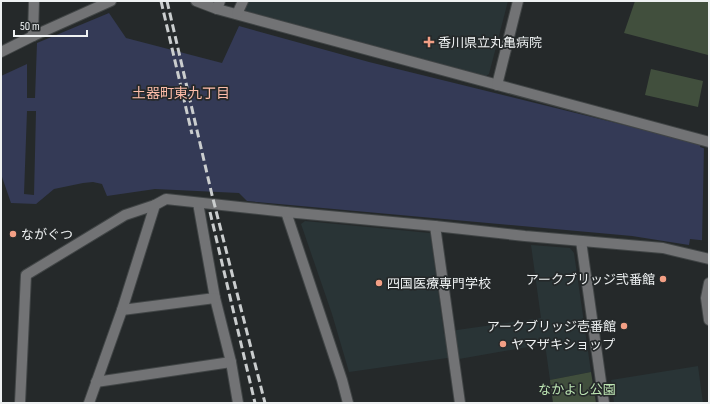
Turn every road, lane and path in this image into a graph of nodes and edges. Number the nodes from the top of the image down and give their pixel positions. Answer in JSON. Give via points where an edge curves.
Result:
{"nodes":[{"id":1,"x":34,"y":1,"type":"edge"},
{"id":2,"x":111,"y":1,"type":"edge"},
{"id":3,"x":196,"y":1,"type":"edge"},
{"id":4,"x":243,"y":1,"type":"edge"},
{"id":5,"x":518,"y":1,"type":"edge"},
{"id":6,"x":218,"y":5,"type":"edge"},
{"id":7,"x":237,"y":14,"type":"junction"},
{"id":8,"x":33,"y":36,"type":"junction"},
{"id":9,"x":1,"y":52,"type":"edge"},
{"id":10,"x":497,"y":85,"type":"junction"},
{"id":11,"x":709,"y":142,"type":"edge"},
{"id":12,"x":198,"y":203,"type":"junction"},
{"id":13,"x":155,"y":205,"type":"junction"},
{"id":14,"x":286,"y":212,"type":"junction"},
{"id":15,"x":435,"y":226,"type":"junction"},
{"id":16,"x":581,"y":242,"type":"junction"},
{"id":17,"x":709,"y":259,"type":"edge"},
{"id":18,"x":709,"y":283,"type":"edge"},
{"id":19,"x":215,"y":298,"type":"junction"},
{"id":20,"x":122,"y":310,"type":"junction"},
{"id":21,"x":709,"y":320,"type":"edge"},
{"id":22,"x":231,"y":362,"type":"junction"},
{"id":23,"x":96,"y":382,"type":"junction"},
{"id":24,"x":20,"y":403,"type":"edge"},
{"id":25,"x":89,"y":403,"type":"edge"},
{"id":26,"x":238,"y":403,"type":"edge"},
{"id":27,"x":348,"y":403,"type":"edge"},
{"id":28,"x":460,"y":403,"type":"edge"},
{"id":29,"x":604,"y":403,"type":"edge"}],
"edges":[{"from":1,"to":8,"type":"street"},
{"from":2,"to":8,"type":"street"},
{"from":3,"to":6,"type":"street"},
{"from":4,"to":7,"type":"street"},
{"from":5,"to":10,"type":"street"},
{"from":6,"to":7,"type":"street"},
{"from":7,"to":10,"type":"street"},
{"from":8,"to":9,"type":"street"},
{"from":10,"to":11,"type":"street"},
{"from":12,"to":13,"type":"street","via":[[166,199]]},
{"from":12,"to":14,"type":"street"},
{"from":12,"to":19,"type":"street"},
{"from":13,"to":20,"type":"street"},
{"from":13,"to":24,"type":"street","via":[[125,215],[26,275]]},
{"from":14,"to":15,"type":"street"},
{"from":14,"to":27,"type":"street"},
{"from":15,"to":16,"type":"street"},
{"from":15,"to":28,"type":"street"},
{"from":16,"to":17,"type":"street","via":[[663,248]]},
{"from":16,"to":29,"type":"street"},
{"from":18,"to":21,"type":"street","via":[[706,298]]},
{"from":19,"to":20,"type":"street"},
{"from":19,"to":22,"type":"street"},
{"from":20,"to":23,"type":"street"},
{"from":22,"to":23,"type":"street"},
{"from":22,"to":26,"type":"street"},
{"from":23,"to":25,"type":"street"}]}
